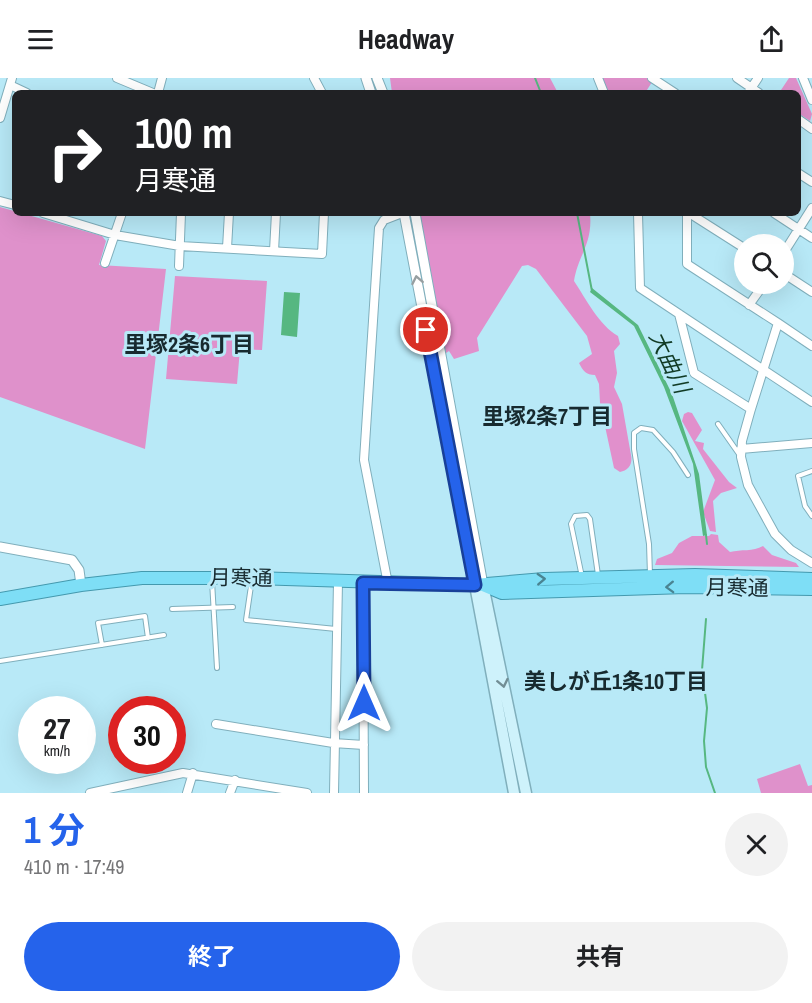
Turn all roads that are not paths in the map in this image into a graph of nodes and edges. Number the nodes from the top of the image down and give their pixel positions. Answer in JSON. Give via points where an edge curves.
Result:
{"nodes":[{"id":1,"x":117,"y":78,"type":"edge"},
{"id":2,"x":652,"y":78,"type":"edge"},
{"id":3,"x":737,"y":78,"type":"edge"},
{"id":4,"x":758,"y":78,"type":"edge"},
{"id":5,"x":803,"y":78,"type":"edge"},
{"id":6,"x":11,"y":82,"type":"edge"},
{"id":7,"x":146,"y":90,"type":"edge"},
{"id":8,"x":670,"y":90,"type":"edge"},
{"id":9,"x":750,"y":90,"type":"edge"},
{"id":10,"x":812,"y":100,"type":"edge"},
{"id":11,"x":0,"y":118,"type":"edge"},
{"id":12,"x":812,"y":208,"type":"edge"},
{"id":13,"x":121,"y":216,"type":"edge"},
{"id":14,"x":181,"y":216,"type":"edge"},
{"id":15,"x":229,"y":216,"type":"edge"},
{"id":16,"x":276,"y":216,"type":"edge"},
{"id":17,"x":324,"y":216,"type":"edge"},
{"id":18,"x":379,"y":216,"type":"edge"},
{"id":19,"x":393,"y":216,"type":"edge"},
{"id":20,"x":404,"y":216,"type":"edge"},
{"id":21,"x":416,"y":216,"type":"edge"},
{"id":22,"x":638,"y":216,"type":"edge"},
{"id":23,"x":688,"y":216,"type":"edge"},
{"id":24,"x":693,"y":216,"type":"edge"},
{"id":25,"x":779,"y":216,"type":"edge"},
{"id":26,"x":69,"y":217,"type":"edge"},
{"id":27,"x":380,"y":225,"type":"junction"},
{"id":28,"x":799,"y":229,"type":"junction"},
{"id":29,"x":115,"y":235,"type":"junction"},
{"id":30,"x":794,"y":237,"type":"edge"},
{"id":31,"x":812,"y":238,"type":"edge"},
{"id":32,"x":734,"y":242,"type":"edge"},
{"id":33,"x":180,"y":246,"type":"junction"},
{"id":34,"x":227,"y":248,"type":"junction"},
{"id":35,"x":274,"y":251,"type":"junction"},
{"id":36,"x":105,"y":263,"type":"dead end"},
{"id":37,"x":178,"y":266,"type":"dead end"},
{"id":38,"x":794,"y":280,"type":"edge"},
{"id":39,"x":812,"y":292,"type":"edge"},
{"id":40,"x":757,"y":294,"type":"edge"},
{"id":41,"x":749,"y":305,"type":"junction"},
{"id":42,"x":679,"y":314,"type":"junction"},
{"id":43,"x":778,"y":323,"type":"junction"},
{"id":44,"x":812,"y":346,"type":"edge"},
{"id":45,"x":763,"y":369,"type":"junction"},
{"id":46,"x":812,"y":402,"type":"edge"},
{"id":47,"x":751,"y":409,"type":"junction"},
{"id":48,"x":718,"y":424,"type":"dead end"},
{"id":49,"x":812,"y":443,"type":"edge"},
{"id":50,"x":741,"y":453,"type":"junction"},
{"id":51,"x":812,"y":471,"type":"edge"},
{"id":52,"x":688,"y":475,"type":"dead end"},
{"id":53,"x":812,"y":516,"type":"edge"},
{"id":54,"x":0,"y":547,"type":"edge"},
{"id":55,"x":812,"y":563,"type":"edge"},
{"id":56,"x":650,"y":576,"type":"junction"},
{"id":57,"x":212,"y":577,"type":"junction"},
{"id":58,"x":582,"y":577,"type":"junction"},
{"id":59,"x":598,"y":577,"type":"junction"},
{"id":60,"x":252,"y":578,"type":"junction"},
{"id":61,"x":812,"y":579,"type":"edge"},
{"id":62,"x":338,"y":582,"type":"junction"},
{"id":63,"x":363,"y":583,"type":"junction"},
{"id":64,"x":388,"y":584,"type":"junction"},
{"id":65,"x":81,"y":585,"type":"junction"},
{"id":66,"x":479,"y":585,"type":"junction"},
{"id":67,"x":812,"y":589,"type":"edge"},
{"id":68,"x":0,"y":600,"type":"edge"},
{"id":69,"x":214,"y":607,"type":"junction"},
{"id":70,"x":233,"y":607,"type":"dead end"},
{"id":71,"x":172,"y":609,"type":"dead end"},
{"id":72,"x":336,"y":629,"type":"junction"},
{"id":73,"x":164,"y":635,"type":"dead end"},
{"id":74,"x":148,"y":638,"type":"junction"},
{"id":75,"x":102,"y":645,"type":"junction"},
{"id":76,"x":0,"y":661,"type":"edge"},
{"id":77,"x":217,"y":668,"type":"dead end"},
{"id":78,"x":216,"y":724,"type":"dead end"},
{"id":79,"x":333,"y":743,"type":"junction"},
{"id":80,"x":364,"y":745,"type":"junction"},
{"id":81,"x":193,"y":773,"type":"junction"},
{"id":82,"x":235,"y":780,"type":"junction"},
{"id":83,"x":136,"y":783,"type":"junction"},
{"id":84,"x":291,"y":792,"type":"edge"},
{"id":85,"x":90,"y":793,"type":"edge"},
{"id":86,"x":138,"y":793,"type":"edge"},
{"id":87,"x":187,"y":793,"type":"edge"},
{"id":88,"x":230,"y":793,"type":"edge"},
{"id":89,"x":307,"y":793,"type":"edge"},
{"id":90,"x":334,"y":793,"type":"edge"},
{"id":91,"x":364,"y":793,"type":"edge"},
{"id":92,"x":514,"y":793,"type":"edge"},
{"id":93,"x":526,"y":793,"type":"edge"}],
"edges":[{"from":1,"to":7,"type":"street"},
{"from":2,"to":8,"type":"street"},
{"from":3,"to":9,"type":"street"},
{"from":4,"to":9,"type":"street"},
{"from":5,"to":10,"type":"street"},
{"from":6,"to":11,"type":"street"},
{"from":12,"to":28,"type":"street"},
{"from":13,"to":29,"type":"street"},
{"from":14,"to":33,"type":"street"},
{"from":15,"to":34,"type":"street"},
{"from":16,"to":35,"type":"street"},
{"from":17,"to":35,"type":"street","via":[[322,254]]},
{"from":18,"to":27,"type":"street"},
{"from":19,"to":27,"type":"street"},
{"from":66,"to":20,"type":"street","one_way":true},
{"from":21,"to":66,"type":"street"},
{"from":22,"to":42,"type":"street","via":[[640,288]]},
{"from":23,"to":41,"type":"street","via":[[687,264]]},
{"from":24,"to":32,"type":"street"},
{"from":25,"to":28,"type":"street"},
{"from":26,"to":29,"type":"street"},
{"from":27,"to":64,"type":"street","via":[[364,460]]},
{"from":28,"to":30,"type":"street"},
{"from":28,"to":31,"type":"street"},
{"from":29,"to":33,"type":"street"},
{"from":29,"to":36,"type":"street"},
{"from":33,"to":34,"type":"street"},
{"from":33,"to":37,"type":"street"},
{"from":34,"to":35,"type":"street"},
{"from":38,"to":39,"type":"street"},
{"from":40,"to":41,"type":"street"},
{"from":41,"to":43,"type":"street"},
{"from":42,"to":45,"type":"street"},
{"from":42,"to":47,"type":"street","via":[[694,373]]},
{"from":43,"to":44,"type":"street"},
{"from":43,"to":45,"type":"street"},
{"from":45,"to":46,"type":"street"},
{"from":45,"to":47,"type":"street"},
{"from":47,"to":50,"type":"street"},
{"from":48,"to":50,"type":"lane"},
{"from":49,"to":50,"type":"street"},
{"from":50,"to":55,"type":"street","via":[[748,485],[775,534]]},
{"from":51,"to":53,"type":"lane","via":[[798,476],[805,506]]},
{"from":52,"to":56,"type":"lane","via":[[653,430],[641,428],[634,433]]},
{"from":54,"to":65,"type":"street","via":[[72,561],[79,570]]},
{"from":56,"to":59,"type":"highway","name":"月寒通"},
{"from":56,"to":61,"type":"highway","name":"月寒通"},
{"from":57,"to":60,"type":"highway","name":"月寒通"},
{"from":57,"to":65,"type":"highway","name":"月寒通","via":[[142,578]]},
{"from":57,"to":69,"type":"lane"},
{"from":58,"to":59,"type":"highway","name":"月寒通"},
{"from":58,"to":59,"type":"lane","via":[[571,524],[575,516],[586,515],[590,519]]},
{"from":66,"to":58,"type":"highway","name":"月寒通","one_way":true},
{"from":60,"to":62,"type":"highway","name":"月寒通"},
{"from":60,"to":72,"type":"lane","via":[[246,620]]},
{"from":62,"to":63,"type":"highway","name":"月寒通"},
{"from":62,"to":72,"type":"street"},
{"from":63,"to":64,"type":"highway","name":"月寒通"},
{"from":63,"to":80,"type":"street"},
{"from":64,"to":66,"type":"highway","name":"月寒通"},
{"from":65,"to":68,"type":"highway","name":"月寒通"},
{"from":67,"to":66,"type":"highway","name":"月寒通","one_way":true,"via":[[686,587],[502,593]]},
{"from":66,"to":92,"type":"main road"},
{"from":66,"to":93,"type":"main road","one_way":true},
{"from":69,"to":70,"type":"lane"},
{"from":69,"to":71,"type":"lane"},
{"from":69,"to":77,"type":"lane"},
{"from":72,"to":79,"type":"street"},
{"from":73,"to":74,"type":"lane"},
{"from":74,"to":75,"type":"lane"},
{"from":74,"to":75,"type":"lane","via":[[145,616],[98,623]]},
{"from":75,"to":76,"type":"lane"},
{"from":78,"to":79,"type":"street"},
{"from":79,"to":80,"type":"street"},
{"from":79,"to":90,"type":"street"},
{"from":80,"to":91,"type":"street"},
{"from":81,"to":82,"type":"street"},
{"from":81,"to":83,"type":"street"},
{"from":81,"to":87,"type":"street"},
{"from":82,"to":84,"type":"street"},
{"from":82,"to":88,"type":"street"},
{"from":83,"to":85,"type":"street"},
{"from":83,"to":86,"type":"street"},
{"from":84,"to":89,"type":"street"}]}
